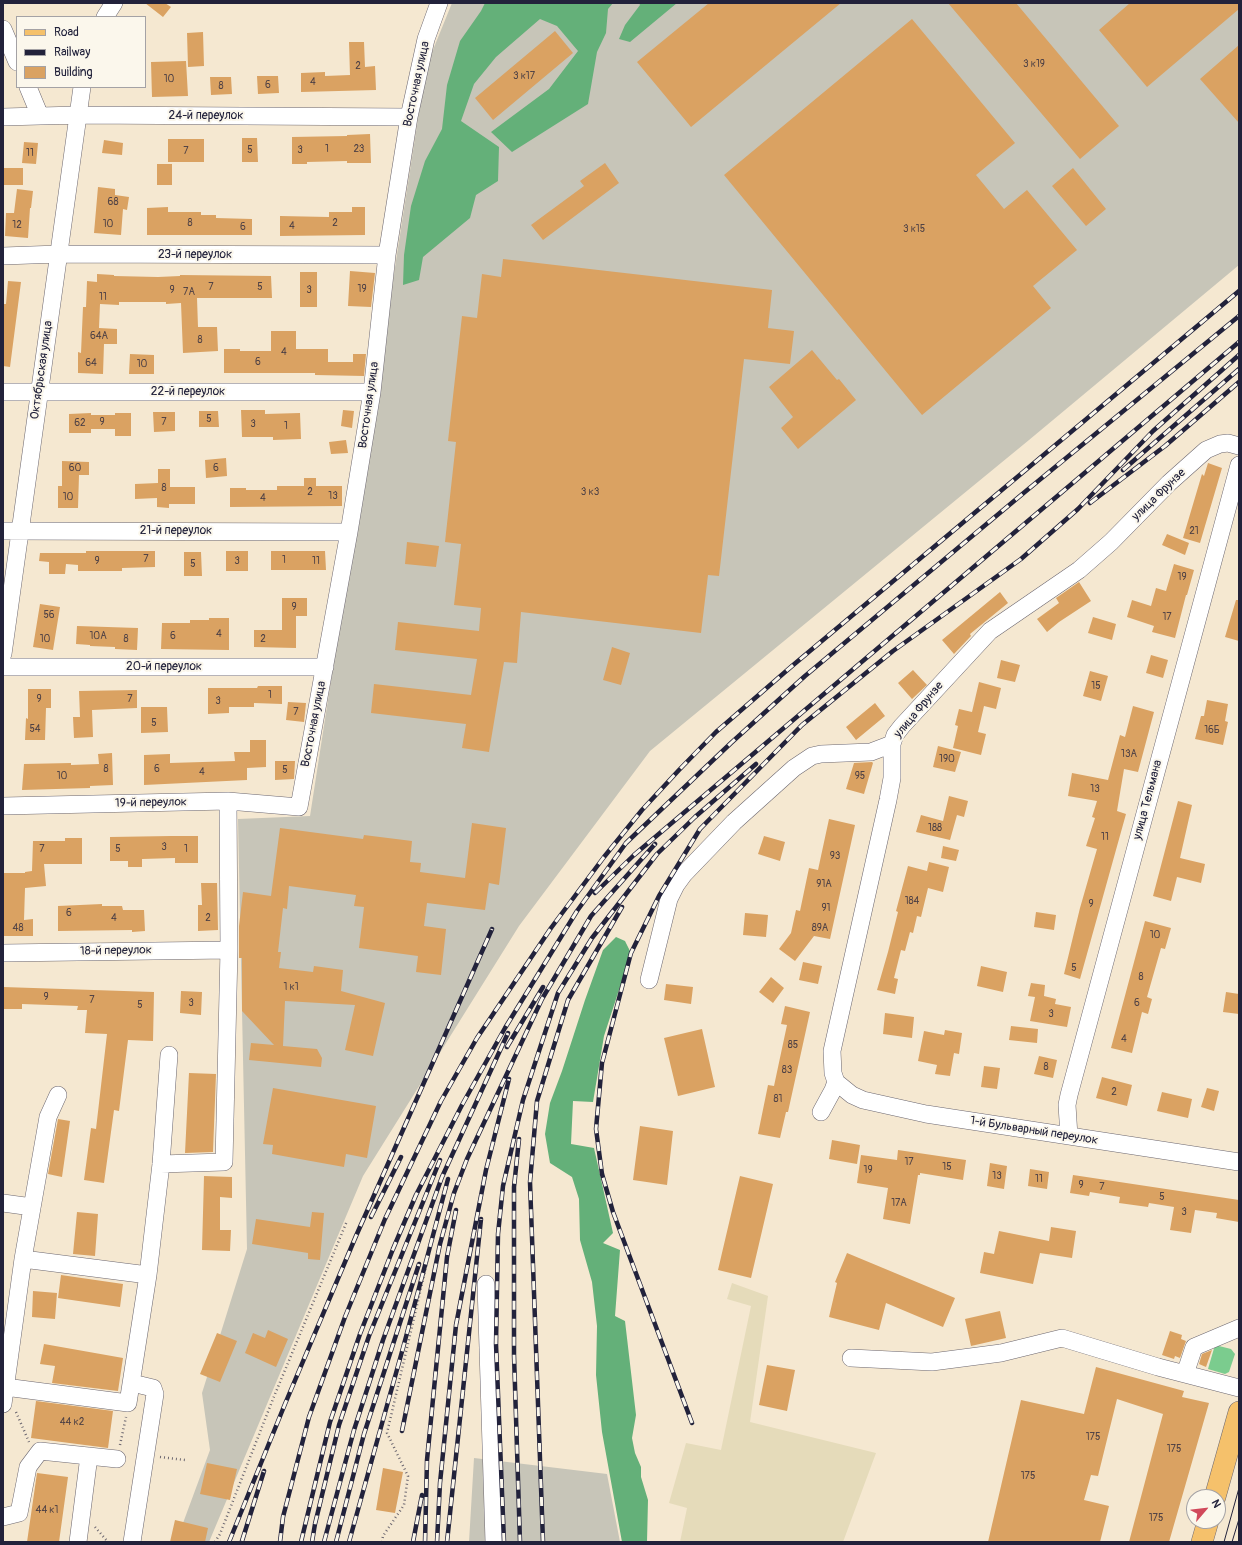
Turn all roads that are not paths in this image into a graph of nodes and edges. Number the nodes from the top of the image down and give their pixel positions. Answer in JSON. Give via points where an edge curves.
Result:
{"nodes":[{"id":1,"x":114,"y":3,"type":"edge"},
{"id":2,"x":439,"y":3,"type":"edge"},
{"id":3,"x":106,"y":16,"type":"edge"},
{"id":4,"x":3,"y":29,"type":"edge"},
{"id":5,"x":16,"y":60,"type":"edge"},
{"id":6,"x":28,"y":88,"type":"edge"},
{"id":7,"x":82,"y":88,"type":"edge"},
{"id":8,"x":78,"y":115,"type":"junction"},
{"id":9,"x":40,"y":116,"type":"junction"},
{"id":10,"x":3,"y":117,"type":"edge"},
{"id":11,"x":409,"y":117,"type":"junction"},
{"id":12,"x":59,"y":254,"type":"junction"},
{"id":13,"x":387,"y":255,"type":"junction"},
{"id":14,"x":3,"y":256,"type":"edge"},
{"id":15,"x":3,"y":392,"type":"edge"},
{"id":16,"x":39,"y":392,"type":"junction"},
{"id":17,"x":372,"y":392,"type":"junction"},
{"id":18,"x":1239,"y":446,"type":"edge"},
{"id":19,"x":1239,"y":465,"type":"edge"},
{"id":20,"x":3,"y":531,"type":"edge"},
{"id":21,"x":20,"y":531,"type":"junction"},
{"id":22,"x":349,"y":532,"type":"junction"},
{"id":23,"x":3,"y":654,"type":"edge"},
{"id":24,"x":3,"y":667,"type":"edge"},
{"id":25,"x":325,"y":667,"type":"junction"},
{"id":26,"x":892,"y":744,"type":"junction"},
{"id":27,"x":228,"y":801,"type":"junction"},
{"id":28,"x":3,"y":806,"type":"edge"},
{"id":29,"x":299,"y":807,"type":"joint"},
{"id":30,"x":229,"y":950,"type":"junction"},
{"id":31,"x":3,"y":953,"type":"edge"},
{"id":32,"x":649,"y":980,"type":"dead end"},
{"id":33,"x":169,"y":1055,"type":"dead end"},
{"id":34,"x":836,"y":1082,"type":"junction"},
{"id":35,"x":58,"y":1095,"type":"dead end"},
{"id":36,"x":821,"y":1112,"type":"dead end"},
{"id":37,"x":1069,"y":1136,"type":"junction"},
{"id":38,"x":1239,"y":1162,"type":"edge"},
{"id":39,"x":161,"y":1164,"type":"junction"},
{"id":40,"x":3,"y":1203,"type":"edge"},
{"id":41,"x":32,"y":1207,"type":"junction"},
{"id":42,"x":23,"y":1259,"type":"junction"},
{"id":43,"x":148,"y":1275,"type":"junction"},
{"id":44,"x":486,"y":1284,"type":"dead end"},
{"id":45,"x":1239,"y":1328,"type":"edge"},
{"id":46,"x":851,"y":1358,"type":"dead end"},
{"id":47,"x":1185,"y":1374,"type":"junction"},
{"id":48,"x":132,"y":1383,"type":"junction"},
{"id":49,"x":5,"y":1387,"type":"junction"},
{"id":50,"x":1239,"y":1388,"type":"edge"},
{"id":51,"x":3,"y":1404,"type":"edge"},
{"id":52,"x":1239,"y":1412,"type":"edge"},
{"id":53,"x":89,"y":1456,"type":"junction"},
{"id":54,"x":117,"y":1459,"type":"road end"},
{"id":55,"x":1217,"y":1489,"type":"edge"},
{"id":56,"x":3,"y":1516,"type":"edge"},
{"id":57,"x":1206,"y":1529,"type":"edge"},
{"id":58,"x":78,"y":1542,"type":"edge"},
{"id":59,"x":132,"y":1542,"type":"edge"},
{"id":60,"x":494,"y":1542,"type":"edge"},
{"id":61,"x":1202,"y":1542,"type":"edge"}],
"edges":[{"from":1,"to":3,"type":"street"},
{"from":2,"to":11,"type":"street","name":"Восточная улица","via":[[426,39]]},
{"from":4,"to":5,"type":"street"},
{"from":6,"to":9,"type":"street"},
{"from":7,"to":8,"type":"street","name":"Октябрьская улица"},
{"from":8,"to":9,"type":"street","name":"24-й переулок"},
{"from":8,"to":11,"type":"street","name":"24-й переулок"},
{"from":8,"to":12,"type":"street","name":"Октябрьская улица"},
{"from":9,"to":10,"type":"street","name":"24-й переулок"},
{"from":11,"to":13,"type":"street","name":"Восточная улица"},
{"from":12,"to":13,"type":"street","name":"23-й переулок"},
{"from":12,"to":14,"type":"street","name":"23-й переулок"},
{"from":12,"to":16,"type":"street","name":"Октябрьская улица"},
{"from":13,"to":17,"type":"street","name":"Восточная улица"},
{"from":15,"to":16,"type":"street","name":"22-й переулок"},
{"from":16,"to":17,"type":"street","name":"22-й переулок"},
{"from":16,"to":21,"type":"street","name":"Октябрьская улица"},
{"from":17,"to":22,"type":"street","name":"Восточная улица"},
{"from":18,"to":26,"type":"street","name":"улица Фрунзе","via":[[1228,443],[1206,450],[1091,560],[990,631],[902,726]]},
{"from":19,"to":37,"type":"street","name":"улица Тельмана","via":[[1069,1095]]},
{"from":20,"to":21,"type":"street","name":"21-й переулок"},
{"from":21,"to":22,"type":"street","name":"21-й переулок"},
{"from":21,"to":23,"type":"street","name":"Октябрьская улица"},
{"from":22,"to":25,"type":"street","name":"Восточная улица"},
{"from":24,"to":25,"type":"street","name":"20-й переулок"},
{"from":25,"to":29,"type":"street","name":"Восточная улица"},
{"from":26,"to":32,"type":"street","via":[[871,752],[812,756],[794,768],[734,822],[676,885],[669,899]]},
{"from":26,"to":34,"type":"street","name":"улица Фрунзе","via":[[891,786],[832,1051]]},
{"from":27,"to":28,"type":"street","name":"19-й переулок"},
{"from":27,"to":29,"type":"street","name":"19-й переулок"},
{"from":27,"to":30,"type":"street"},
{"from":30,"to":31,"type":"street","name":"18-й переулок"},
{"from":30,"to":39,"type":"street","via":[[224,1162]]},
{"from":33,"to":39,"type":"street"},
{"from":34,"to":36,"type":"street"},
{"from":34,"to":37,"type":"street","name":"1-й Бульварный переулок","via":[[852,1095],[874,1102],[926,1114]]},
{"from":35,"to":41,"type":"street","via":[[48,1117]]},
{"from":37,"to":38,"type":"street","name":"1-й Бульварный переулок"},
{"from":39,"to":43,"type":"street"},
{"from":40,"to":41,"type":"street"},
{"from":41,"to":42,"type":"street"},
{"from":42,"to":43,"type":"street"},
{"from":42,"to":49,"type":"street"},
{"from":43,"to":48,"type":"street"},
{"from":44,"to":60,"type":"street"},
{"from":45,"to":47,"type":"street","via":[[1194,1347]]},
{"from":46,"to":47,"type":"street","via":[[932,1362],[1001,1353],[1062,1338]]},
{"from":47,"to":50,"type":"street"},
{"from":48,"to":49,"type":"street","via":[[128,1403]]},
{"from":48,"to":59,"type":"street","via":[[153,1388],[155,1394]]},
{"from":49,"to":51,"type":"street"},
{"from":52,"to":55,"type":"main road"},
{"from":53,"to":54,"type":"street"},
{"from":53,"to":56,"type":"street","via":[[40,1451],[28,1467],[19,1513]]},
{"from":53,"to":58,"type":"street"},
{"from":57,"to":61,"type":"main road"}]}
